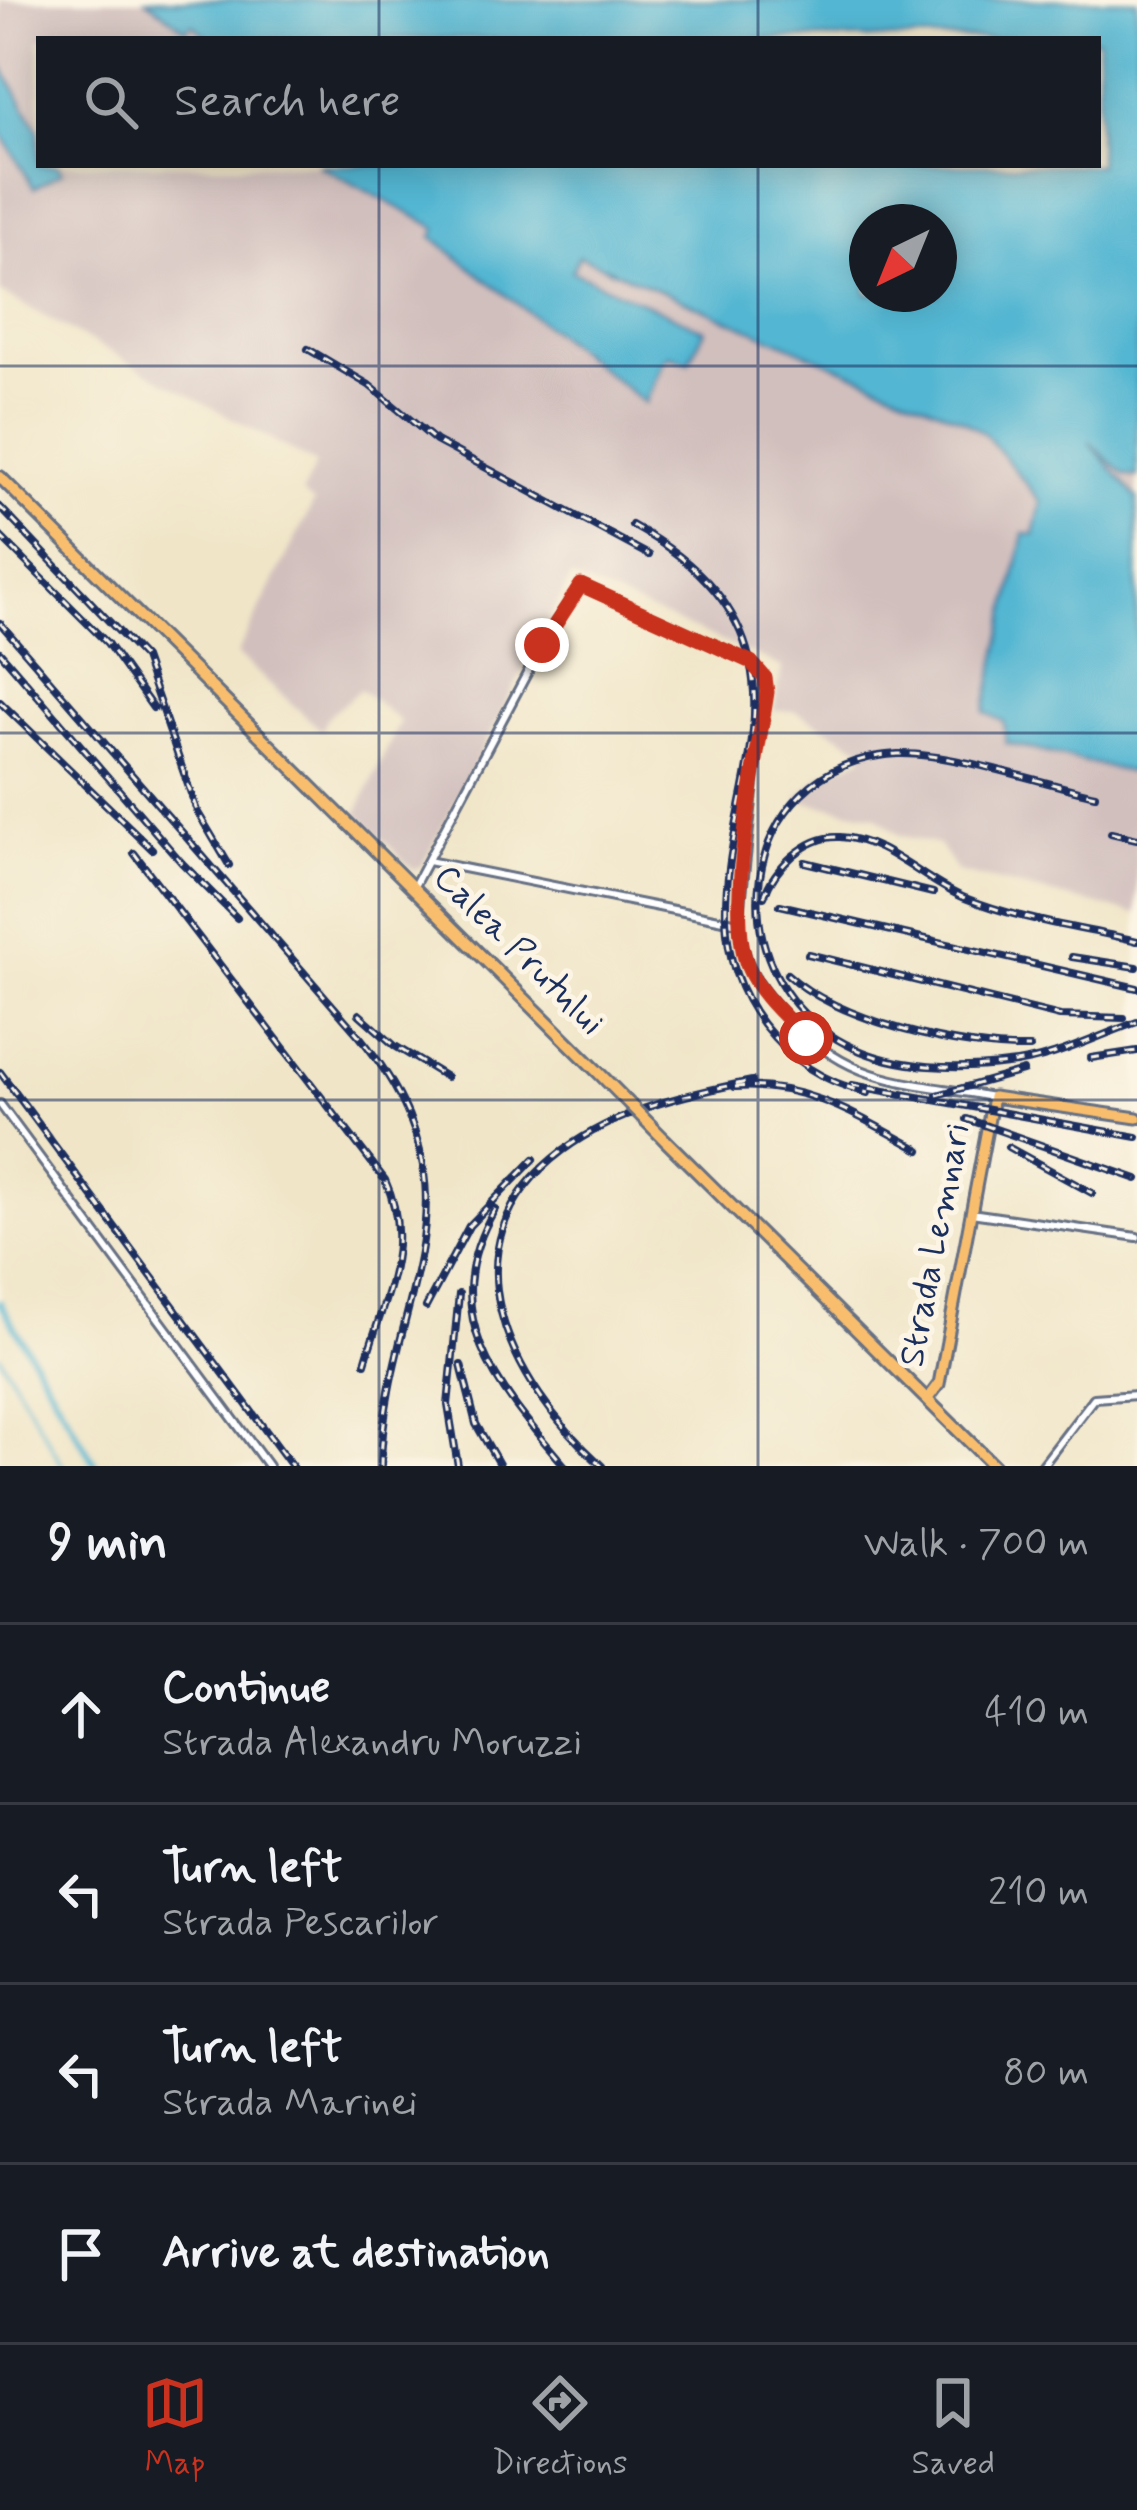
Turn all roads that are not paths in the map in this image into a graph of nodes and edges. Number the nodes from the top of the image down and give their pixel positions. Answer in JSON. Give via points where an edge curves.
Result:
{"nodes":[{"id":1,"x":0,"y":478,"type":"edge"},
{"id":2,"x":428,"y":861,"type":"junction"},
{"id":3,"x":413,"y":888,"type":"junction"},
{"id":4,"x":740,"y":923,"type":"junction"},
{"id":5,"x":994,"y":1097,"type":"junction"},
{"id":6,"x":0,"y":1104,"type":"edge"},
{"id":7,"x":1137,"y":1118,"type":"edge"},
{"id":8,"x":970,"y":1213,"type":"junction"},
{"id":9,"x":1137,"y":1237,"type":"edge"},
{"id":10,"x":1137,"y":1395,"type":"edge"},
{"id":11,"x":927,"y":1400,"type":"junction"},
{"id":12,"x":268,"y":1466,"type":"edge"},
{"id":13,"x":994,"y":1466,"type":"edge"},
{"id":14,"x":1042,"y":1466,"type":"edge"}],
"edges":[{"from":1,"to":3,"type":"highway","name":"Calea Prutului"},
{"from":2,"to":3,"type":"street"},
{"from":2,"to":4,"type":"street"},
{"from":2,"to":4,"type":"street","via":[[581,585],[762,673],[767,692]]},
{"from":3,"to":11,"type":"highway","name":"Calea Prutului","bridge":true},
{"from":4,"to":5,"type":"street","via":[[758,984],[828,1057],[873,1075]]},
{"from":5,"to":7,"type":"main road"},
{"from":5,"to":8,"type":"main road","name":"Strada Lemnari"},
{"from":6,"to":12,"type":"street"},
{"from":8,"to":9,"type":"street"},
{"from":8,"to":11,"type":"main road","name":"Strada Lemnari","via":[[939,1384]]},
{"from":10,"to":14,"type":"street","via":[[1085,1405]]},
{"from":11,"to":13,"type":"highway","name":"Calea Prutului"}]}
